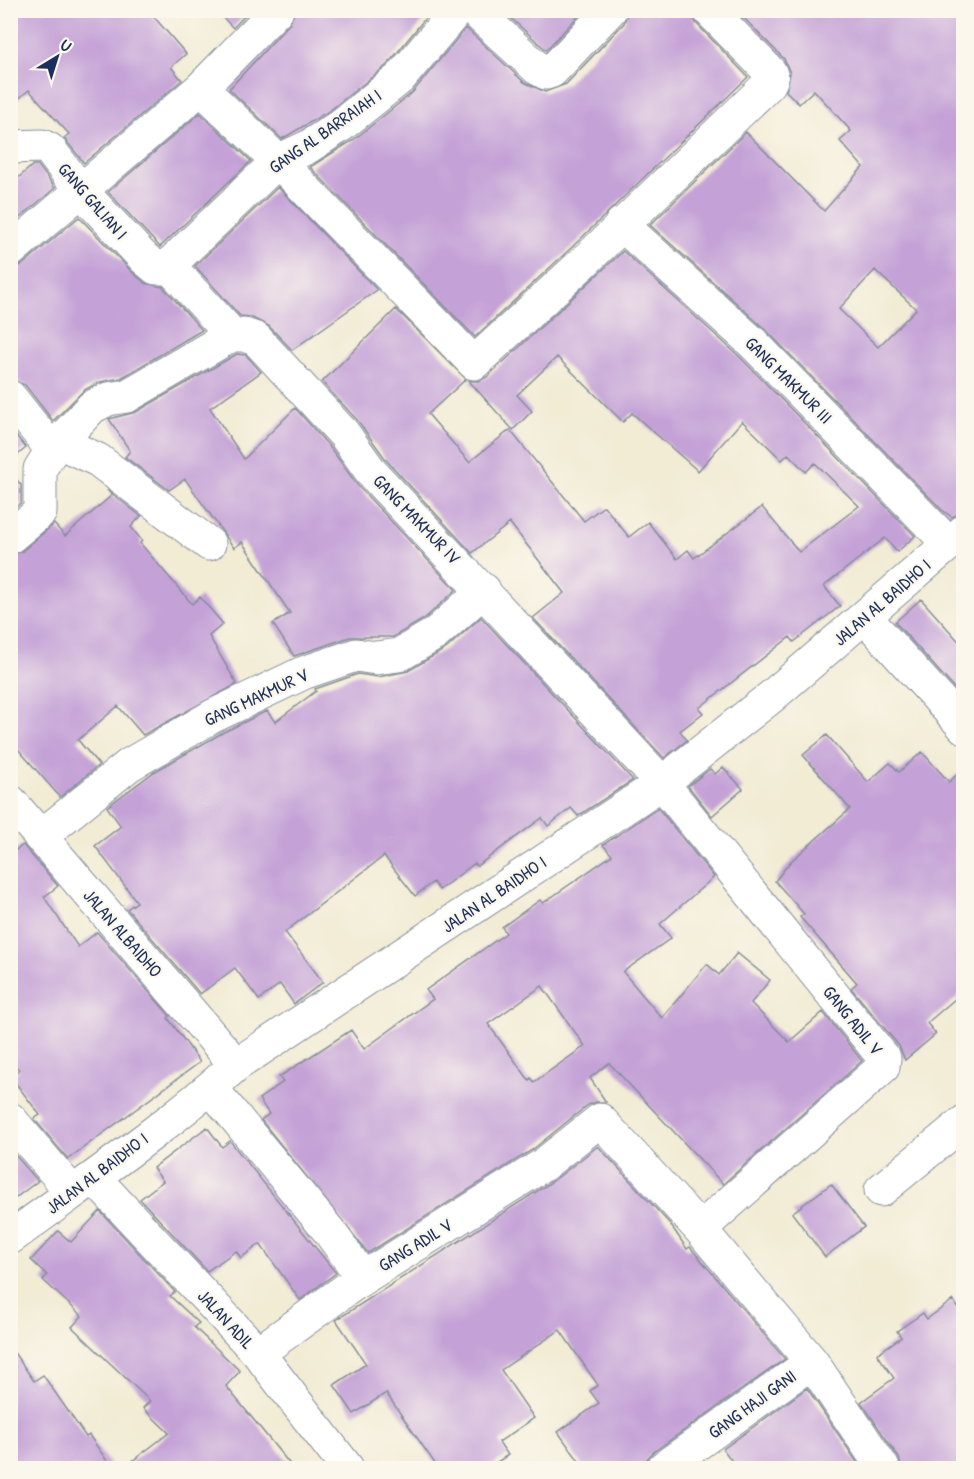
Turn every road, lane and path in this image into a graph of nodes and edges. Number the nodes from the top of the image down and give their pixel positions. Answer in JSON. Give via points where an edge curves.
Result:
{"nodes":[{"id":1,"x":277,"y":10,"type":"edge"},
{"id":2,"x":610,"y":10,"type":"edge"},
{"id":3,"x":709,"y":10,"type":"edge"},
{"id":4,"x":456,"y":12,"type":"edge"},
{"id":5,"x":201,"y":88,"type":"junction"},
{"id":6,"x":10,"y":147,"type":"edge"},
{"id":7,"x":278,"y":161,"type":"junction"},
{"id":8,"x":82,"y":192,"type":"junction"},
{"id":9,"x":621,"y":224,"type":"junction"},
{"id":10,"x":10,"y":251,"type":"edge"},
{"id":11,"x":169,"y":266,"type":"junction"},
{"id":12,"x":232,"y":335,"type":"junction"},
{"id":13,"x":10,"y":397,"type":"edge"},
{"id":14,"x":55,"y":446,"type":"junction"},
{"id":15,"x":10,"y":537,"type":"edge"},
{"id":16,"x":956,"y":537,"type":"edge"},
{"id":17,"x":209,"y":544,"type":"dead end"},
{"id":18,"x":484,"y":590,"type":"junction"},
{"id":19,"x":865,"y":617,"type":"junction"},
{"id":20,"x":963,"y":727,"type":"edge"},
{"id":21,"x":662,"y":783,"type":"junction"},
{"id":22,"x":10,"y":801,"type":"edge"},
{"id":23,"x":40,"y":837,"type":"junction"},
{"id":24,"x":236,"y":1065,"type":"junction"},
{"id":25,"x":211,"y":1088,"type":"junction"},
{"id":26,"x":10,"y":1119,"type":"edge"},
{"id":27,"x":963,"y":1122,"type":"edge"},
{"id":28,"x":83,"y":1185,"type":"junction"},
{"id":29,"x":881,"y":1190,"type":"dead end"},
{"id":30,"x":700,"y":1228,"type":"junction"},
{"id":31,"x":10,"y":1238,"type":"edge"},
{"id":32,"x":363,"y":1278,"type":"junction"},
{"id":33,"x":258,"y":1353,"type":"junction"},
{"id":34,"x":812,"y":1362,"type":"junction"},
{"id":35,"x":347,"y":1468,"type":"edge"},
{"id":36,"x":663,"y":1468,"type":"edge"},
{"id":37,"x":884,"y":1468,"type":"edge"}],
"edges":[{"from":1,"to":5,"type":"street"},
{"from":2,"to":4,"type":"street","via":[[552,71],[543,73]]},
{"from":3,"to":9,"type":"street","via":[[772,78]]},
{"from":4,"to":7,"type":"street","name":"GANG AL BARRAIAH I","via":[[400,78],[340,126]]},
{"from":5,"to":7,"type":"street"},
{"from":5,"to":8,"type":"street"},
{"from":6,"to":8,"type":"street","name":"GANG GALIAN I","via":[[46,147]]},
{"from":7,"to":9,"type":"street","via":[[474,363]]},
{"from":7,"to":11,"type":"street","name":"GANG AL BARRAIAH I"},
{"from":8,"to":10,"type":"street"},
{"from":8,"to":11,"type":"street","name":"GANG GALIAN I","via":[[156,268]]},
{"from":9,"to":16,"type":"street","name":"GANG MAKMUR III","via":[[753,343]]},
{"from":11,"to":12,"type":"street"},
{"from":12,"to":14,"type":"street","via":[[127,396],[92,407]]},
{"from":12,"to":18,"type":"street","name":"GANG MAKMUR IV","via":[[256,339],[344,434],[372,473]]},
{"from":13,"to":14,"type":"street"},
{"from":14,"to":15,"type":"street","via":[[40,469],[40,512]]},
{"from":14,"to":17,"type":"street","via":[[98,460]]},
{"from":16,"to":19,"type":"street","name":"JALAN AL BAIDHO I"},
{"from":18,"to":21,"type":"street","name":"GANG MAKMUR IV"},
{"from":18,"to":23,"type":"street","name":"GANG MAKMUR V","via":[[435,634],[399,655],[356,655],[303,673],[213,716],[129,765]]},
{"from":19,"to":20,"type":"street"},
{"from":19,"to":21,"type":"street","name":"JALAN AL BAIDHO I"},
{"from":21,"to":24,"type":"street","name":"JALAN AL BAIDHO I"},
{"from":21,"to":30,"type":"street","name":"GANG ADIL V","via":[[885,1063]]},
{"from":22,"to":23,"type":"street","name":"JALAN ALBAIDHO"},
{"from":23,"to":24,"type":"street","name":"JALAN ALBAIDHO"},
{"from":24,"to":25,"type":"street","name":"JALAN AL BAIDHO I"},
{"from":25,"to":28,"type":"street","name":"JALAN AL BAIDHO I"},
{"from":25,"to":32,"type":"street"},
{"from":26,"to":28,"type":"street","name":"JALAN ADIL"},
{"from":27,"to":29,"type":"street"},
{"from":28,"to":31,"type":"street","name":"JALAN AL BAIDHO I"},
{"from":28,"to":33,"type":"street","name":"JALAN ADIL"},
{"from":30,"to":32,"type":"street","name":"GANG ADIL V","via":[[598,1120],[543,1165]]},
{"from":30,"to":34,"type":"street","name":"GANG ADIL V"},
{"from":32,"to":33,"type":"street","name":"GANG ADIL V"},
{"from":33,"to":35,"type":"street","name":"JALAN ADIL"},
{"from":34,"to":36,"type":"street","name":"GANG HAJI GANI"},
{"from":34,"to":37,"type":"street","name":"GANG ADIL V"}]}
